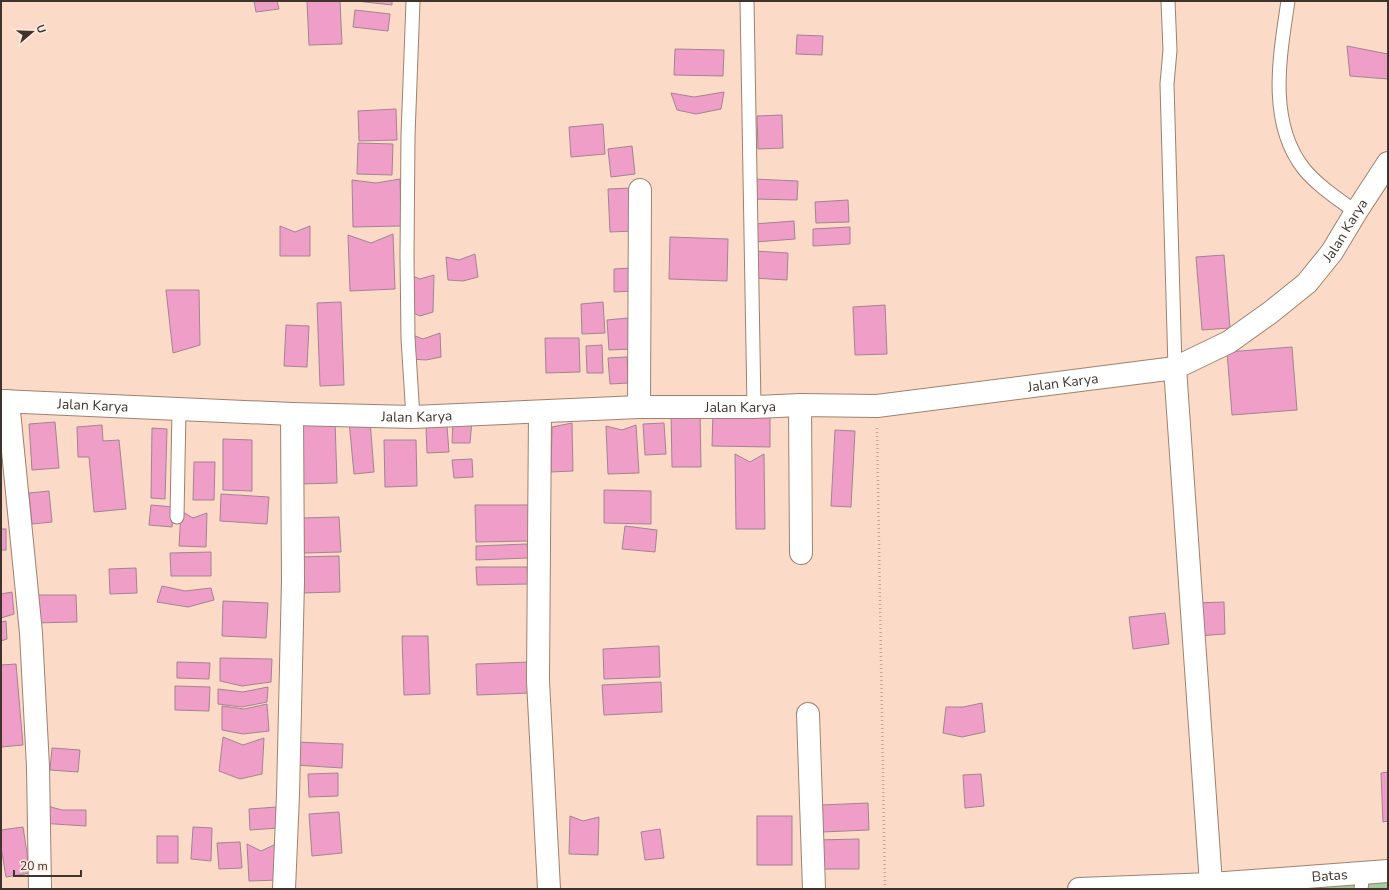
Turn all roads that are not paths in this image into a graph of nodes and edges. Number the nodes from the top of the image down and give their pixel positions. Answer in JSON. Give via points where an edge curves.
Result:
{"nodes":[{"id":1,"x":413,"y":1,"type":"edge"},
{"id":2,"x":747,"y":1,"type":"edge"},
{"id":3,"x":1168,"y":1,"type":"edge"},
{"id":4,"x":1288,"y":1,"type":"edge"},
{"id":5,"x":1388,"y":162,"type":"edge"},
{"id":6,"x":640,"y":190,"type":"dead end"},
{"id":7,"x":1356,"y":212,"type":"junction"},
{"id":8,"x":1175,"y":368,"type":"junction"},
{"id":9,"x":4,"y":401,"type":"edge"},
{"id":10,"x":800,"y":405,"type":"junction"},
{"id":11,"x":639,"y":407,"type":"junction"},
{"id":12,"x":754,"y":407,"type":"junction"},
{"id":13,"x":179,"y":409,"type":"junction"},
{"id":14,"x":540,"y":412,"type":"junction"},
{"id":15,"x":292,"y":414,"type":"junction"},
{"id":16,"x":413,"y":417,"type":"junction"},
{"id":17,"x":177,"y":517,"type":"dead end"},
{"id":18,"x":801,"y":552,"type":"dead end"},
{"id":19,"x":808,"y":714,"type":"dead end"},
{"id":20,"x":1388,"y":871,"type":"edge"},
{"id":21,"x":1362,"y":881,"type":"edge"},
{"id":22,"x":1211,"y":886,"type":"edge"},
{"id":23,"x":40,"y":889,"type":"edge"},
{"id":24,"x":284,"y":889,"type":"edge"},
{"id":25,"x":549,"y":889,"type":"edge"},
{"id":26,"x":814,"y":889,"type":"edge"},
{"id":27,"x":1079,"y":889,"type":"edge"},
{"id":28,"x":1089,"y":889,"type":"edge"}],
"edges":[{"from":1,"to":16,"type":"lane","via":[[407,256],[408,338]]},
{"from":2,"to":12,"type":"lane"},
{"from":3,"to":8,"type":"lane","via":[[1170,50],[1167,84]]},
{"from":4,"to":7,"type":"lane","via":[[1280,72],[1280,107],[1288,140],[1296,157],[1316,182]]},
{"from":5,"to":7,"type":"street","name":"Jalan Karya"},
{"from":6,"to":11,"type":"street"},
{"from":7,"to":8,"type":"street","name":"Jalan Karya","via":[[1332,252],[1306,283],[1229,342]]},
{"from":8,"to":10,"type":"street","name":"Jalan Karya","via":[[877,406]]},
{"from":8,"to":22,"type":"street"},
{"from":9,"to":13,"type":"street","name":"Jalan Karya"},
{"from":9,"to":23,"type":"street","via":[[31,633],[38,767]]},
{"from":10,"to":12,"type":"street","name":"Jalan Karya"},
{"from":10,"to":18,"type":"street"},
{"from":11,"to":12,"type":"street","name":"Jalan Karya"},
{"from":11,"to":14,"type":"street","name":"Jalan Karya"},
{"from":13,"to":15,"type":"street","name":"Jalan Karya"},
{"from":13,"to":17,"type":"lane"},
{"from":14,"to":16,"type":"street","name":"Jalan Karya"},
{"from":14,"to":25,"type":"street","via":[[538,681]]},
{"from":15,"to":16,"type":"street","name":"Jalan Karya"},
{"from":15,"to":24,"type":"street","via":[[292,589]]},
{"from":19,"to":26,"type":"street"},
{"from":20,"to":21,"type":"street","name":"Batas"},
{"from":21,"to":22,"type":"street","name":"Batas"},
{"from":22,"to":28,"type":"street","name":"Batas"},
{"from":27,"to":28,"type":"street","name":"Batas"}]}
